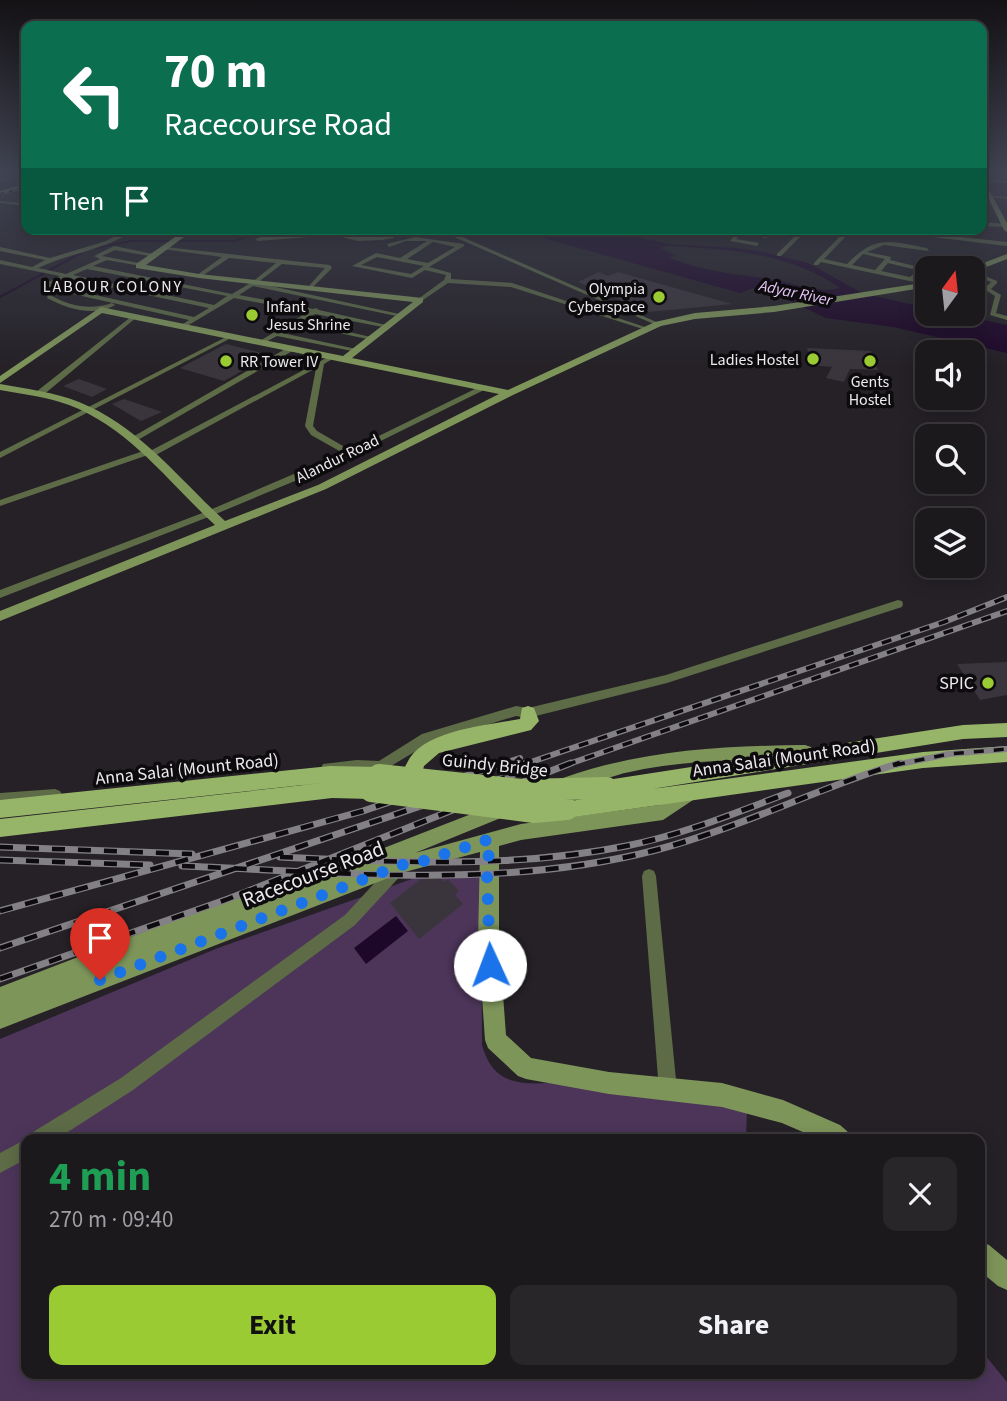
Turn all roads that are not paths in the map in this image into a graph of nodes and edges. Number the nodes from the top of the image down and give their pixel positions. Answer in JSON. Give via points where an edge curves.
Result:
{"nodes":[{"id":1,"x":116,"y":236,"type":"edge"},
{"id":2,"x":181,"y":236,"type":"edge"},
{"id":3,"x":267,"y":236,"type":"edge"},
{"id":4,"x":281,"y":236,"type":"edge"},
{"id":5,"x":348,"y":236,"type":"edge"},
{"id":6,"x":391,"y":236,"type":"edge"},
{"id":7,"x":456,"y":236,"type":"edge"},
{"id":8,"x":736,"y":236,"type":"edge"},
{"id":9,"x":798,"y":236,"type":"edge"},
{"id":10,"x":843,"y":236,"type":"edge"},
{"id":11,"x":938,"y":236,"type":"edge"},
{"id":12,"x":966,"y":236,"type":"edge"},
{"id":13,"x":258,"y":239,"type":"junction"},
{"id":14,"x":431,"y":240,"type":"junction"},
{"id":15,"x":966,"y":240,"type":"junction"},
{"id":16,"x":468,"y":242,"type":"junction"},
{"id":17,"x":245,"y":243,"type":"dead end"},
{"id":18,"x":757,"y":244,"type":"dead end"},
{"id":19,"x":1007,"y":244,"type":"edge"},
{"id":20,"x":460,"y":246,"type":"junction"},
{"id":21,"x":0,"y":249,"type":"edge"},
{"id":22,"x":165,"y":249,"type":"junction"},
{"id":23,"x":927,"y":250,"type":"dead end"},
{"id":24,"x":155,"y":255,"type":"junction"},
{"id":25,"x":376,"y":255,"type":"junction"},
{"id":26,"x":779,"y":255,"type":"dead end"},
{"id":27,"x":229,"y":256,"type":"junction"},
{"id":28,"x":1007,"y":256,"type":"edge"},
{"id":29,"x":96,"y":257,"type":"junction"},
{"id":30,"x":106,"y":258,"type":"junction"},
{"id":31,"x":855,"y":259,"type":"junction"},
{"id":32,"x":52,"y":260,"type":"junction"},
{"id":33,"x":401,"y":260,"type":"junction"},
{"id":34,"x":282,"y":261,"type":"junction"},
{"id":35,"x":0,"y":262,"type":"edge"},
{"id":36,"x":817,"y":263,"type":"joint"},
{"id":37,"x":140,"y":265,"type":"junction"},
{"id":38,"x":883,"y":266,"type":"junction"},
{"id":39,"x":985,"y":266,"type":"edge"},
{"id":40,"x":87,"y":267,"type":"junction"},
{"id":41,"x":427,"y":267,"type":"junction"},
{"id":42,"x":28,"y":268,"type":"junction"},
{"id":43,"x":915,"y":268,"type":"edge"},
{"id":44,"x":532,"y":269,"type":"junction"},
{"id":45,"x":9,"y":272,"type":"dead end"},
{"id":46,"x":59,"y":274,"type":"junction"},
{"id":47,"x":120,"y":274,"type":"junction"},
{"id":48,"x":67,"y":276,"type":"junction"},
{"id":49,"x":199,"y":276,"type":"junction"},
{"id":50,"x":915,"y":276,"type":"edge"},
{"id":51,"x":985,"y":277,"type":"edge"},
{"id":52,"x":911,"y":280,"type":"junction"},
{"id":53,"x":159,"y":281,"type":"junction"},
{"id":54,"x":447,"y":281,"type":"junction"},
{"id":55,"x":915,"y":281,"type":"edge"},
{"id":56,"x":254,"y":283,"type":"junction"},
{"id":57,"x":512,"y":285,"type":"junction"},
{"id":58,"x":570,"y":286,"type":"junction"},
{"id":59,"x":915,"y":286,"type":"edge"},
{"id":60,"x":310,"y":288,"type":"junction"},
{"id":61,"x":52,"y":290,"type":"junction"},
{"id":62,"x":140,"y":291,"type":"junction"},
{"id":63,"x":341,"y":291,"type":"junction"},
{"id":64,"x":233,"y":296,"type":"junction"},
{"id":65,"x":551,"y":297,"type":"junction"},
{"id":66,"x":329,"y":300,"type":"junction"},
{"id":67,"x":420,"y":300,"type":"junction"},
{"id":68,"x":116,"y":303,"type":"junction"},
{"id":69,"x":216,"y":307,"type":"junction"},
{"id":70,"x":101,"y":310,"type":"junction"},
{"id":71,"x":313,"y":312,"type":"junction"},
{"id":72,"x":401,"y":315,"type":"junction"},
{"id":73,"x":134,"y":317,"type":"junction"},
{"id":74,"x":1007,"y":318,"type":"edge"},
{"id":75,"x":195,"y":319,"type":"junction"},
{"id":76,"x":298,"y":322,"type":"junction"},
{"id":77,"x":388,"y":326,"type":"junction"},
{"id":78,"x":653,"y":326,"type":"junction"},
{"id":79,"x":182,"y":327,"type":"junction"},
{"id":80,"x":276,"y":334,"type":"junction"},
{"id":81,"x":230,"y":337,"type":"junction"},
{"id":82,"x":372,"y":338,"type":"junction"},
{"id":83,"x":260,"y":343,"type":"junction"},
{"id":84,"x":290,"y":350,"type":"junction"},
{"id":85,"x":357,"y":350,"type":"junction"},
{"id":86,"x":325,"y":360,"type":"junction"},
{"id":87,"x":344,"y":360,"type":"junction"},
{"id":88,"x":0,"y":384,"type":"edge"},
{"id":89,"x":484,"y":388,"type":"junction"},
{"id":90,"x":509,"y":393,"type":"junction"},
{"id":91,"x":39,"y":394,"type":"junction"},
{"id":92,"x":87,"y":408,"type":"junction"},
{"id":93,"x":133,"y":439,"type":"junction"},
{"id":94,"x":150,"y":453,"type":"junction"},
{"id":95,"x":350,"y":453,"type":"junction"},
{"id":96,"x":0,"y":455,"type":"edge"},
{"id":97,"x":0,"y":503,"type":"edge"},
{"id":98,"x":208,"y":514,"type":"junction"},
{"id":99,"x":224,"y":527,"type":"junction"},
{"id":100,"x":0,"y":594,"type":"edge"},
{"id":101,"x":898,"y":604,"type":"dead end"},
{"id":102,"x":0,"y":616,"type":"edge"},
{"id":103,"x":527,"y":713,"type":"junction"},
{"id":104,"x":1007,"y":730,"type":"edge"},
{"id":105,"x":835,"y":752,"type":"junction"},
{"id":106,"x":1007,"y":754,"type":"edge"},
{"id":107,"x":412,"y":778,"type":"junction"},
{"id":108,"x":375,"y":783,"type":"junction"},
{"id":109,"x":607,"y":788,"type":"joint"},
{"id":110,"x":690,"y":793,"type":"junction"},
{"id":111,"x":0,"y":799,"type":"edge"},
{"id":112,"x":0,"y":810,"type":"edge"},
{"id":113,"x":0,"y":828,"type":"edge"},
{"id":114,"x":490,"y":839,"type":"junction"},
{"id":115,"x":401,"y":865,"type":"junction"},
{"id":116,"x":649,"y":876,"type":"dead end"},
{"id":117,"x":198,"y":932,"type":"junction"},
{"id":118,"x":0,"y":998,"type":"edge"},
{"id":119,"x":0,"y":1018,"type":"edge"},
{"id":120,"x":668,"y":1090,"type":"junction"},
{"id":121,"x":48,"y":1134,"type":"edge"},
{"id":122,"x":833,"y":1134,"type":"edge"},
{"id":123,"x":21,"y":1151,"type":"edge"},
{"id":124,"x":0,"y":1164,"type":"edge"},
{"id":125,"x":985,"y":1258,"type":"edge"},
{"id":126,"x":1007,"y":1277,"type":"edge"}],
"edges":[{"from":1,"to":32,"type":"street"},
{"from":2,"to":22,"type":"main road"},
{"from":3,"to":13,"type":"street"},
{"from":4,"to":13,"type":"street"},
{"from":5,"to":6,"type":"street"},
{"from":7,"to":16,"type":"street"},
{"from":8,"to":18,"type":"street","via":[[732,240]]},
{"from":9,"to":26,"type":"street"},
{"from":10,"to":36,"type":"street"},
{"from":11,"to":15,"type":"street"},
{"from":12,"to":15,"type":"street"},
{"from":13,"to":17,"type":"street"},
{"from":14,"to":20,"type":"street"},
{"from":14,"to":25,"type":"street","via":[[400,239]]},
{"from":14,"to":33,"type":"street"},
{"from":15,"to":19,"type":"street"},
{"from":16,"to":20,"type":"street"},
{"from":16,"to":44,"type":"street"},
{"from":20,"to":41,"type":"street"},
{"from":21,"to":32,"type":"street"},
{"from":22,"to":24,"type":"main road"},
{"from":22,"to":27,"type":"street"},
{"from":23,"to":31,"type":"street","via":[[880,242]]},
{"from":24,"to":29,"type":"street","via":[[114,248]]},
{"from":24,"to":37,"type":"main road"},
{"from":25,"to":33,"type":"street"},
{"from":25,"to":41,"type":"street","via":[[355,266],[412,276]]},
{"from":27,"to":34,"type":"street"},
{"from":27,"to":49,"type":"street"},
{"from":28,"to":39,"type":"main road"},
{"from":29,"to":30,"type":"street"},
{"from":29,"to":46,"type":"street"},
{"from":30,"to":37,"type":"street"},
{"from":30,"to":40,"type":"street"},
{"from":31,"to":36,"type":"street"},
{"from":31,"to":38,"type":"street"},
{"from":31,"to":38,"type":"street"},
{"from":32,"to":42,"type":"street"},
{"from":33,"to":41,"type":"street"},
{"from":34,"to":56,"type":"street"},
{"from":34,"to":60,"type":"street","via":[[330,267]]},
{"from":35,"to":42,"type":"street"},
{"from":37,"to":47,"type":"street"},
{"from":37,"to":49,"type":"main road"},
{"from":38,"to":43,"type":"street"},
{"from":38,"to":52,"type":"street"},
{"from":40,"to":47,"type":"street"},
{"from":40,"to":48,"type":"street"},
{"from":41,"to":54,"type":"street","via":[[449,274]]},
{"from":42,"to":45,"type":"street"},
{"from":42,"to":46,"type":"street"},
{"from":44,"to":57,"type":"street"},
{"from":44,"to":58,"type":"street"},
{"from":46,"to":48,"type":"street"},
{"from":47,"to":53,"type":"street"},
{"from":48,"to":61,"type":"street","via":[[44,286]]},
{"from":48,"to":62,"type":"street"},
{"from":49,"to":56,"type":"main road"},
{"from":50,"to":52,"type":"street"},
{"from":51,"to":74,"type":"street","via":[[995,282],[987,289],[998,295],[992,314]]},
{"from":52,"to":55,"type":"street"},
{"from":53,"to":62,"type":"street"},
{"from":53,"to":64,"type":"street"},
{"from":54,"to":57,"type":"street"},
{"from":54,"to":67,"type":"street"},
{"from":56,"to":60,"type":"main road"},
{"from":56,"to":64,"type":"street"},
{"from":56,"to":66,"type":"street"},
{"from":57,"to":65,"type":"street"},
{"from":58,"to":65,"type":"street"},
{"from":58,"to":78,"type":"street"},
{"from":59,"to":78,"type":"main road","name":"Alandur Road","via":[[682,318]]},
{"from":60,"to":63,"type":"main road"},
{"from":61,"to":68,"type":"street"},
{"from":61,"to":70,"type":"street","via":[[49,297],[54,300]]},
{"from":62,"to":68,"type":"street"},
{"from":62,"to":69,"type":"street"},
{"from":63,"to":66,"type":"street"},
{"from":63,"to":67,"type":"main road"},
{"from":64,"to":69,"type":"street"},
{"from":64,"to":71,"type":"street"},
{"from":65,"to":78,"type":"street"},
{"from":66,"to":71,"type":"street"},
{"from":66,"to":72,"type":"street"},
{"from":67,"to":72,"type":"main road"},
{"from":68,"to":70,"type":"street"},
{"from":68,"to":75,"type":"street"},
{"from":69,"to":75,"type":"street"},
{"from":70,"to":73,"type":"main road"},
{"from":70,"to":88,"type":"main road"},
{"from":71,"to":76,"type":"street"},
{"from":71,"to":77,"type":"street"},
{"from":72,"to":77,"type":"main road"},
{"from":73,"to":79,"type":"main road"},
{"from":73,"to":91,"type":"street"},
{"from":75,"to":79,"type":"street"},
{"from":76,"to":80,"type":"street"},
{"from":76,"to":82,"type":"street"},
{"from":77,"to":82,"type":"main road"},
{"from":78,"to":90,"type":"main road","name":"Alandur Road"},
{"from":79,"to":81,"type":"main road"},
{"from":80,"to":83,"type":"street"},
{"from":80,"to":85,"type":"street"},
{"from":81,"to":83,"type":"main road"},
{"from":81,"to":92,"type":"street"},
{"from":82,"to":85,"type":"main road"},
{"from":83,"to":84,"type":"main road"},
{"from":84,"to":86,"type":"main road"},
{"from":84,"to":93,"type":"street"},
{"from":85,"to":87,"type":"main road"},
{"from":86,"to":87,"type":"main road"},
{"from":86,"to":94,"type":"street"},
{"from":86,"to":95,"type":"street","via":[[309,426]]},
{"from":87,"to":89,"type":"main road"},
{"from":88,"to":91,"type":"main road"},
{"from":89,"to":90,"type":"main road"},
{"from":89,"to":95,"type":"street"},
{"from":90,"to":99,"type":"main road","name":"Alandur Road","via":[[322,487]]},
{"from":91,"to":92,"type":"main road"},
{"from":92,"to":93,"type":"main road"},
{"from":92,"to":96,"type":"street"},
{"from":93,"to":94,"type":"main road"},
{"from":94,"to":97,"type":"street"},
{"from":94,"to":98,"type":"main road"},
{"from":95,"to":98,"type":"street"},
{"from":98,"to":99,"type":"main road"},
{"from":98,"to":100,"type":"street"},
{"from":99,"to":102,"type":"main road","name":"Alandur Road"},
{"from":101,"to":103,"type":"street","via":[[653,683]]},
{"from":103,"to":107,"type":"main road","via":[[530,721],[525,725],[424,752]]},
{"from":103,"to":111,"type":"street","via":[[516,711],[427,738],[382,767],[357,765]]},
{"from":104,"to":105,"type":"main road","name":"Anna Salai (Mount Road)","via":[[963,732]]},
{"from":105,"to":109,"type":"main road","name":"Anna Salai (Mount Road)"},
{"from":105,"to":117,"type":"main road","name":"Racecourse Road","via":[[662,760],[619,768],[574,781]]},
{"from":106,"to":110,"type":"main road","name":"Anna Salai (Mount Road)","via":[[923,760]]},
{"from":107,"to":108,"type":"main road","name":"Guindy Bridge","bridge":true},
{"from":107,"to":109,"type":"main road","name":"Guindy Bridge","bridge":true,"via":[[545,792]]},
{"from":108,"to":110,"type":"main road","name":"Anna Salai (Mount Road)","bridge":true,"via":[[534,812]]},
{"from":108,"to":112,"type":"main road","name":"Anna Salai (Mount Road)","via":[[330,774]]},
{"from":108,"to":113,"type":"main road","name":"Anna Salai (Mount Road)"},
{"from":110,"to":114,"type":"main road","name":"Racecourse Road","via":[[663,811]]},
{"from":114,"to":115,"type":"main road","name":"Racecourse Road"},
{"from":114,"to":120,"type":"main road","via":[[487,875],[496,1040],[526,1068]]},
{"from":115,"to":117,"type":"main road","name":"Racecourse Road"},
{"from":115,"to":121,"type":"street","via":[[350,920],[127,1084]]},
{"from":116,"to":120,"type":"street"},
{"from":117,"to":118,"type":"main road","name":"Racecourse Road"},
{"from":117,"to":119,"type":"main road","name":"Racecourse Road"},
{"from":120,"to":122,"type":"main road","via":[[722,1095],[783,1112]]},
{"from":123,"to":124,"type":"street"},
{"from":125,"to":126,"type":"main road"}]}
